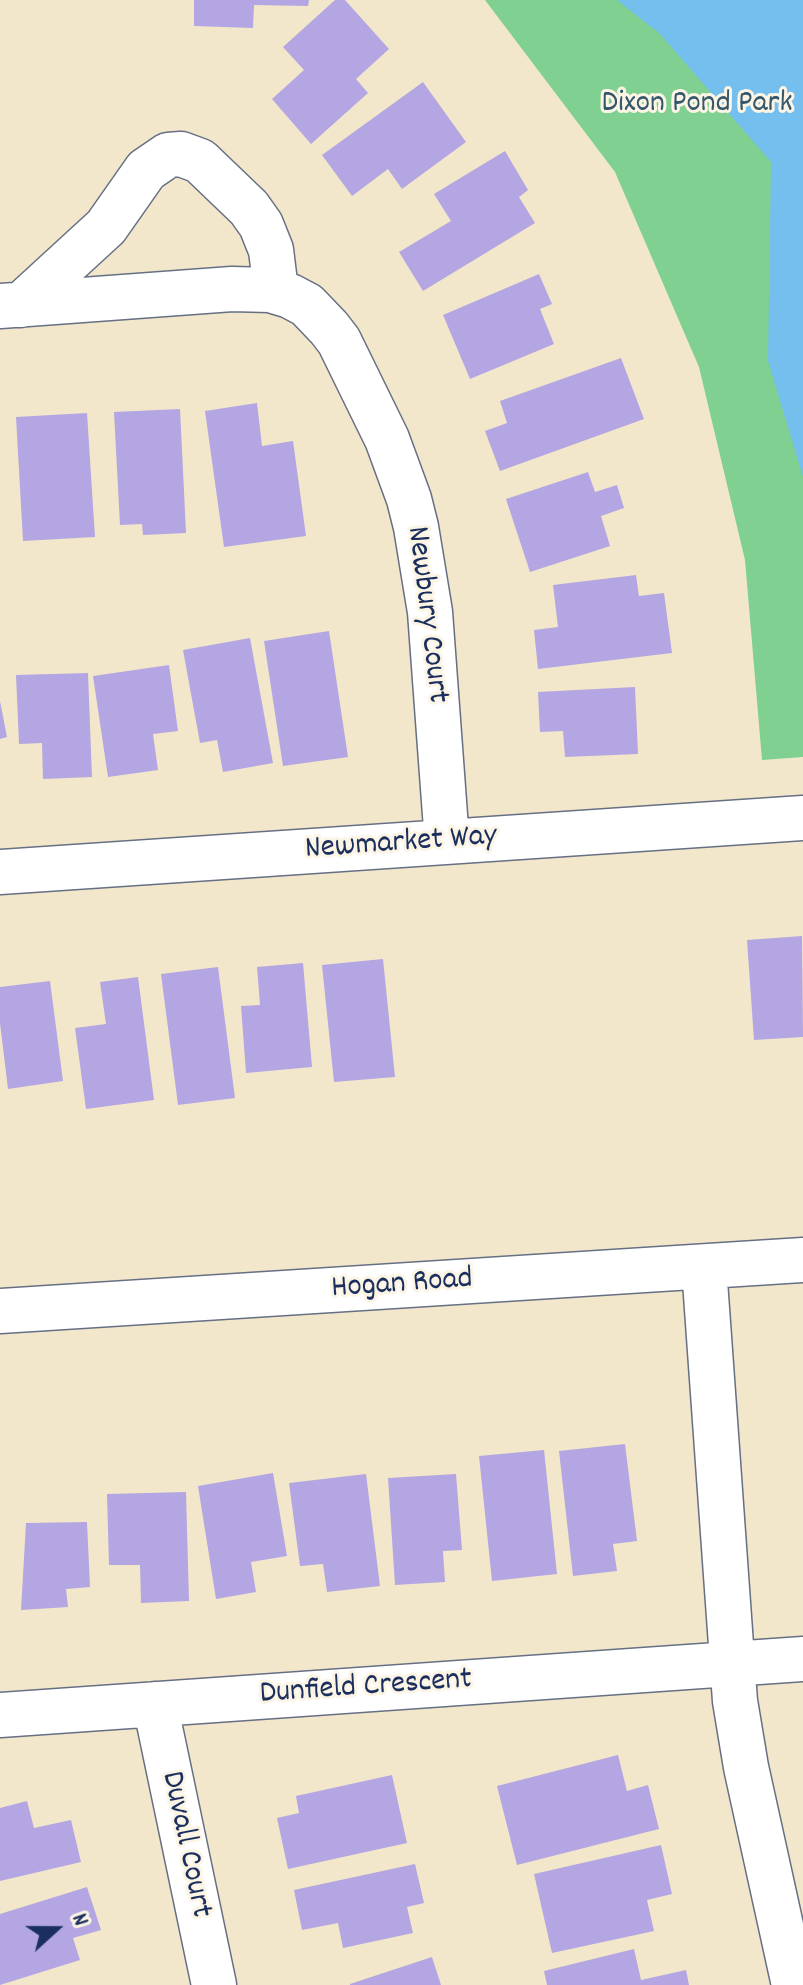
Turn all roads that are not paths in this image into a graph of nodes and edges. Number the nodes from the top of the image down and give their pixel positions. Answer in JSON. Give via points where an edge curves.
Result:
{"nodes":[{"id":1,"x":276,"y":291,"type":"junction"},
{"id":2,"x":11,"y":306,"type":"edge"},
{"id":3,"x":803,"y":818,"type":"edge"},
{"id":4,"x":447,"y":842,"type":"junction"},
{"id":5,"x":0,"y":872,"type":"edge"},
{"id":6,"x":803,"y":1260,"type":"edge"},
{"id":7,"x":704,"y":1267,"type":"junction"},
{"id":8,"x":0,"y":1311,"type":"edge"},
{"id":9,"x":803,"y":1659,"type":"edge"},
{"id":10,"x":731,"y":1663,"type":"junction"},
{"id":11,"x":155,"y":1704,"type":"junction"},
{"id":12,"x":0,"y":1715,"type":"edge"},
{"id":13,"x":214,"y":1985,"type":"edge"},
{"id":14,"x":794,"y":1985,"type":"edge"}],
"edges":[{"from":1,"to":2,"type":"street","name":"Newbury Court","via":[[232,289]]},
{"from":1,"to":2,"type":"street","name":"Newbury Court","via":[[271,250],[261,225],[200,161],[181,154],[168,155],[146,170],[106,227]]},
{"from":1,"to":4,"type":"street","name":"Newbury Court","via":[[307,305],[339,341],[387,439],[409,499],[430,612]]},
{"from":3,"to":4,"type":"street","name":"Newmarket Way"},
{"from":4,"to":5,"type":"street","name":"Newmarket Way"},
{"from":6,"to":7,"type":"street","name":"Hogan Road"},
{"from":7,"to":8,"type":"street","name":"Hogan Road"},
{"from":7,"to":10,"type":"street"},
{"from":9,"to":10,"type":"street","name":"Dunfield Crescent"},
{"from":10,"to":11,"type":"street","name":"Dunfield Crescent"},
{"from":10,"to":14,"type":"street","via":[[744,1755]]},
{"from":11,"to":12,"type":"street","name":"Dunfield Crescent"},
{"from":11,"to":13,"type":"street","name":"Duvall Court"}]}
